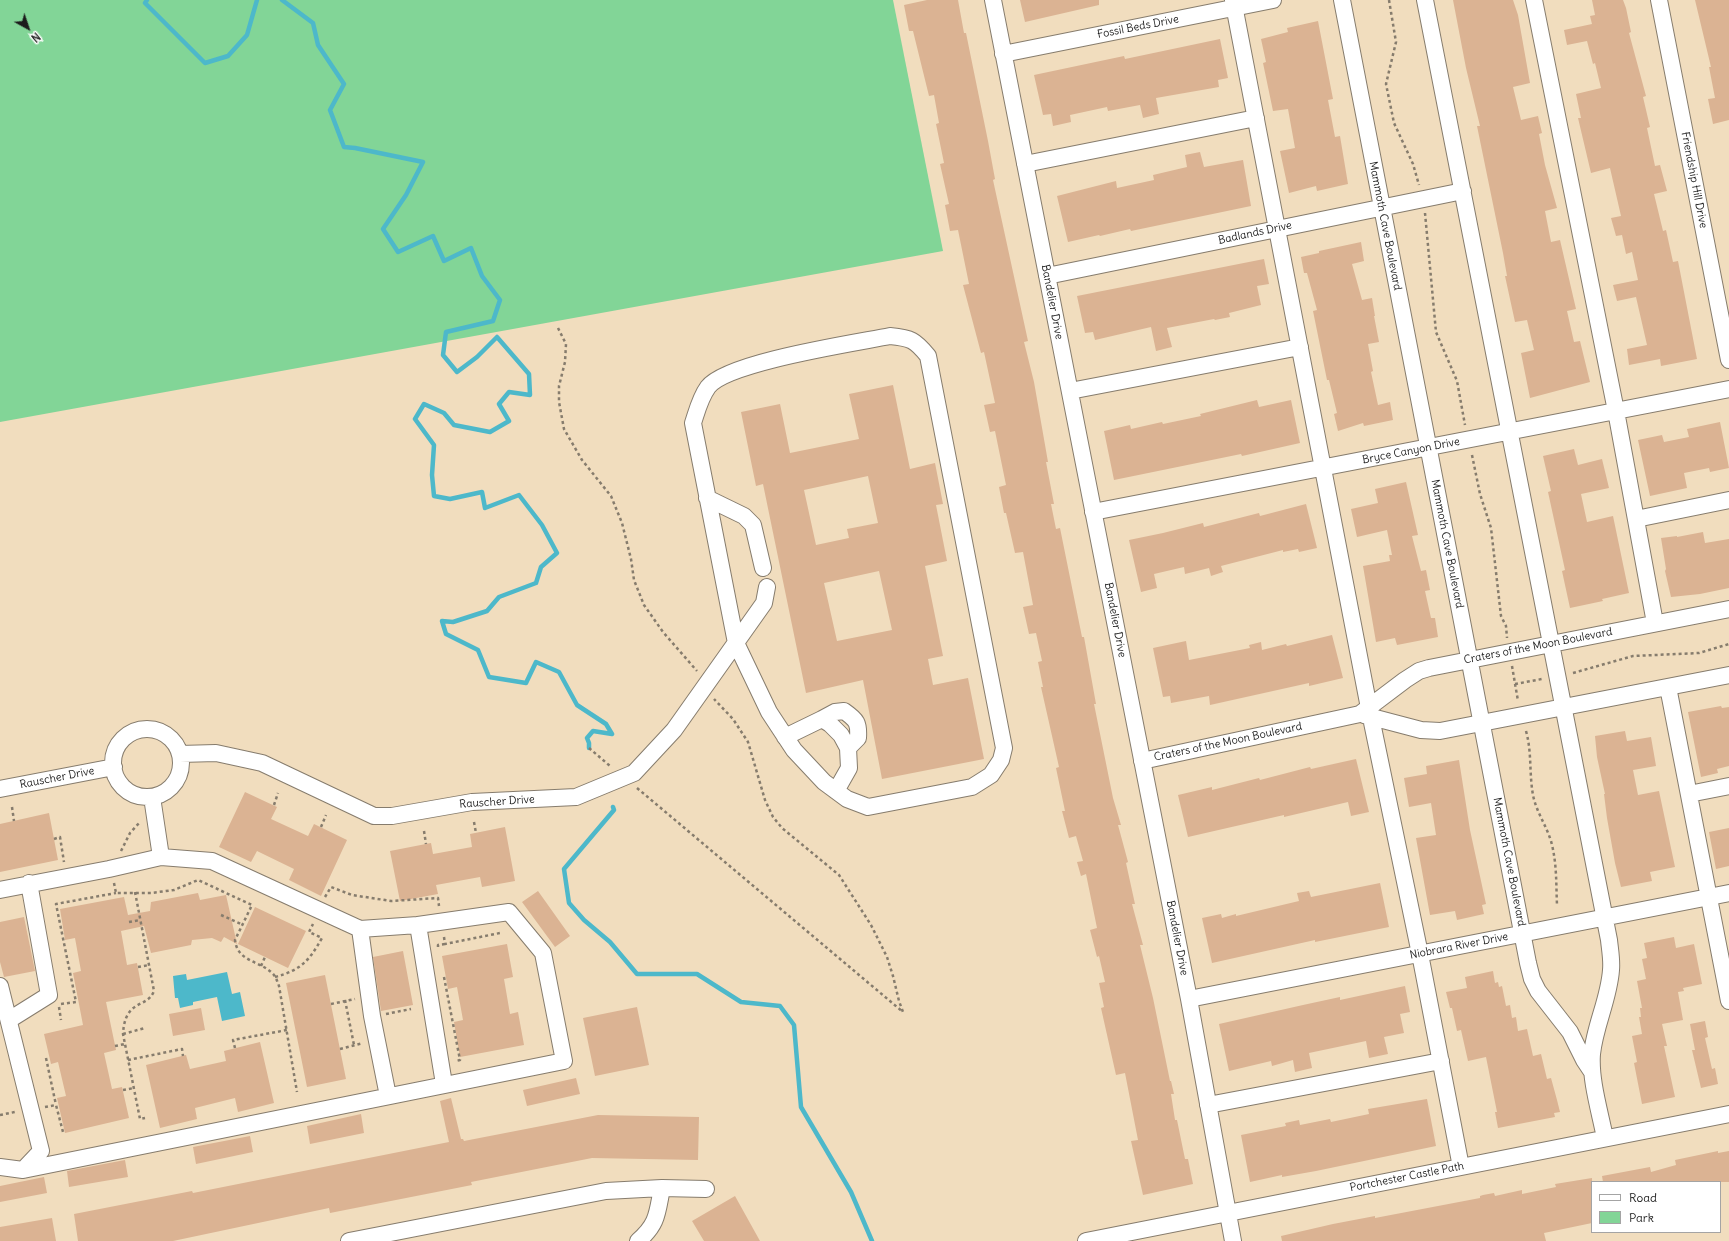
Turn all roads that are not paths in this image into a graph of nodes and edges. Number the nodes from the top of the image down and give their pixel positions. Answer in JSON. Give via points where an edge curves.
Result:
{"nodes":[{"id":1,"x":993,"y":0,"type":"edge"},
{"id":2,"x":1273,"y":0,"type":"edge"},
{"id":3,"x":1342,"y":0,"type":"edge"},
{"id":4,"x":1425,"y":0,"type":"edge"},
{"id":5,"x":1534,"y":0,"type":"edge"},
{"id":6,"x":1659,"y":0,"type":"edge"},
{"id":7,"x":1234,"y":4,"type":"edge"},
{"id":8,"x":1003,"y":54,"type":"junction"},
{"id":9,"x":1256,"y":118,"type":"junction"},
{"id":10,"x":1025,"y":164,"type":"junction"},
{"id":11,"x":1463,"y":191,"type":"junction"},
{"id":12,"x":1382,"y":208,"type":"junction"},
{"id":13,"x":1277,"y":229,"type":"junction"},
{"id":14,"x":1047,"y":276,"type":"junction"},
{"id":15,"x":1300,"y":347,"type":"junction"},
{"id":16,"x":1729,"y":360,"type":"edge"},
{"id":17,"x":1729,"y":389,"type":"edge"},
{"id":18,"x":1070,"y":391,"type":"junction"},
{"id":19,"x":1616,"y":411,"type":"junction"},
{"id":20,"x":1509,"y":432,"type":"junction"},
{"id":21,"x":1428,"y":447,"type":"junction"},
{"id":22,"x":1323,"y":468,"type":"junction"},
{"id":23,"x":707,"y":498,"type":"junction"},
{"id":24,"x":1729,"y":500,"type":"edge"},
{"id":25,"x":1093,"y":512,"type":"junction"},
{"id":26,"x":1636,"y":519,"type":"junction"},
{"id":27,"x":763,"y":568,"type":"dead end"},
{"id":28,"x":767,"y":587,"type":"dead end"},
{"id":29,"x":1729,"y":609,"type":"edge"},
{"id":30,"x":1655,"y":623,"type":"junction"},
{"id":31,"x":736,"y":643,"type":"junction"},
{"id":32,"x":1551,"y":644,"type":"junction"},
{"id":33,"x":1469,"y":660,"type":"junction"},
{"id":34,"x":1729,"y":675,"type":"edge"},
{"id":35,"x":1668,"y":687,"type":"junction"},
{"id":36,"x":1563,"y":708,"type":"junction"},
{"id":37,"x":1367,"y":713,"type":"junction"},
{"id":38,"x":1482,"y":723,"type":"junction"},
{"id":39,"x":785,"y":737,"type":"junction"},
{"id":40,"x":180,"y":754,"type":"junction"},
{"id":41,"x":1142,"y":761,"type":"junction"},
{"id":42,"x":114,"y":767,"type":"junction"},
{"id":43,"x":1729,"y":786,"type":"edge"},
{"id":44,"x":0,"y":789,"type":"edge"},
{"id":45,"x":836,"y":792,"type":"junction"},
{"id":46,"x":1689,"y":794,"type":"junction"},
{"id":47,"x":152,"y":797,"type":"junction"},
{"id":48,"x":161,"y":857,"type":"junction"},
{"id":49,"x":29,"y":883,"type":"junction"},
{"id":50,"x":0,"y":890,"type":"edge"},
{"id":51,"x":1729,"y":893,"type":"edge"},
{"id":52,"x":1709,"y":897,"type":"junction"},
{"id":53,"x":1604,"y":918,"type":"junction"},
{"id":54,"x":418,"y":925,"type":"junction"},
{"id":55,"x":360,"y":929,"type":"junction"},
{"id":56,"x":1523,"y":934,"type":"junction"},
{"id":57,"x":1420,"y":954,"type":"junction"},
{"id":58,"x":0,"y":986,"type":"edge"},
{"id":59,"x":1189,"y":999,"type":"junction"},
{"id":60,"x":1729,"y":1001,"type":"edge"},
{"id":61,"x":9,"y":1020,"type":"junction"},
{"id":62,"x":1441,"y":1061,"type":"junction"},
{"id":63,"x":1592,"y":1072,"type":"junction"},
{"id":64,"x":444,"y":1084,"type":"junction"},
{"id":65,"x":388,"y":1096,"type":"junction"},
{"id":66,"x":1208,"y":1105,"type":"junction"},
{"id":67,"x":1729,"y":1114,"type":"edge"},
{"id":68,"x":1605,"y":1138,"type":"junction"},
{"id":69,"x":0,"y":1167,"type":"edge"},
{"id":70,"x":1461,"y":1167,"type":"junction"},
{"id":71,"x":23,"y":1170,"type":"junction"},
{"id":72,"x":662,"y":1188,"type":"junction"},
{"id":73,"x":706,"y":1189,"type":"dead end"},
{"id":74,"x":1228,"y":1213,"type":"junction"},
{"id":75,"x":349,"y":1241,"type":"edge"},
{"id":76,"x":638,"y":1241,"type":"edge"},
{"id":77,"x":1086,"y":1241,"type":"edge"},
{"id":78,"x":1234,"y":1241,"type":"edge"}],
"edges":[{"from":1,"to":8,"type":"street","name":"Bandelier Drive"},
{"from":2,"to":7,"type":"street","name":"Fossil Beds Drive"},
{"from":3,"to":12,"type":"street","name":"Mammoth Cave Boulevard"},
{"from":4,"to":11,"type":"street","name":"Mammoth Cave Boulevard"},
{"from":5,"to":19,"type":"street"},
{"from":6,"to":16,"type":"street","name":"Friendship Hill Drive"},
{"from":7,"to":8,"type":"street","name":"Fossil Beds Drive"},
{"from":7,"to":9,"type":"street"},
{"from":8,"to":10,"type":"street","name":"Bandelier Drive"},
{"from":9,"to":10,"type":"street"},
{"from":9,"to":13,"type":"street"},
{"from":10,"to":14,"type":"street","name":"Bandelier Drive"},
{"from":11,"to":12,"type":"street","name":"Badlands Drive"},
{"from":11,"to":20,"type":"street","name":"Mammoth Cave Boulevard"},
{"from":12,"to":13,"type":"street","name":"Badlands Drive"},
{"from":12,"to":21,"type":"street","name":"Mammoth Cave Boulevard"},
{"from":13,"to":14,"type":"street","name":"Badlands Drive"},
{"from":13,"to":15,"type":"street"},
{"from":14,"to":18,"type":"street","name":"Bandelier Drive"},
{"from":15,"to":18,"type":"street"},
{"from":15,"to":22,"type":"street"},
{"from":17,"to":19,"type":"street","name":"Bryce Canyon Drive"},
{"from":18,"to":25,"type":"street","name":"Bandelier Drive"},
{"from":19,"to":20,"type":"street","name":"Bryce Canyon Drive"},
{"from":19,"to":26,"type":"street"},
{"from":20,"to":21,"type":"street","name":"Bryce Canyon Drive"},
{"from":20,"to":32,"type":"street","name":"Mammoth Cave Boulevard"},
{"from":21,"to":22,"type":"street","name":"Bryce Canyon Drive"},
{"from":21,"to":33,"type":"street","name":"Mammoth Cave Boulevard"},
{"from":22,"to":25,"type":"street","name":"Bryce Canyon Drive"},
{"from":22,"to":37,"type":"street"},
{"from":23,"to":27,"type":"street","via":[[744,516],[753,525]]},
{"from":23,"to":31,"type":"street"},
{"from":23,"to":45,"type":"street","via":[[693,423],[698,404],[708,386],[727,374],[755,363],[890,336],[904,337],[918,343],[928,356],[1004,748],[1001,760],[991,775],[972,787],[868,807]]},
{"from":24,"to":26,"type":"street"},
{"from":25,"to":41,"type":"street","name":"Bandelier Drive"},
{"from":26,"to":30,"type":"street"},
{"from":28,"to":31,"type":"street","name":"Rauscher Drive","via":[[764,603]]},
{"from":29,"to":30,"type":"street","name":"Craters of the Moon Boulevard"},
{"from":30,"to":32,"type":"street","name":"Craters of the Moon Boulevard"},
{"from":31,"to":39,"type":"street","via":[[769,712]]},
{"from":31,"to":40,"type":"street","name":"Rauscher Drive","via":[[674,730],[634,773],[576,797],[472,802],[392,816],[374,816],[262,763],[216,753]]},
{"from":32,"to":33,"type":"street","name":"Craters of the Moon Boulevard"},
{"from":32,"to":36,"type":"street","name":"Mammoth Cave Boulevard"},
{"from":33,"to":37,"type":"street","name":"Craters of the Moon Boulevard","via":[[1419,671]]},
{"from":33,"to":38,"type":"street","name":"Mammoth Cave Boulevard"},
{"from":34,"to":35,"type":"street","name":"Craters of the Moon Boulevard"},
{"from":35,"to":36,"type":"street","name":"Craters of the Moon Boulevard"},
{"from":35,"to":46,"type":"street"},
{"from":36,"to":38,"type":"street","name":"Craters of the Moon Boulevard"},
{"from":36,"to":53,"type":"street","name":"Mammoth Cave Boulevard"},
{"from":37,"to":38,"type":"street","name":"Craters of the Moon Boulevard","via":[[1408,727],[1432,731]]},
{"from":37,"to":41,"type":"street","name":"Craters of the Moon Boulevard"},
{"from":37,"to":57,"type":"street"},
{"from":38,"to":56,"type":"street","name":"Mammoth Cave Boulevard"},
{"from":39,"to":45,"type":"street","via":[[819,777]]},
{"from":39,"to":45,"type":"street","via":[[822,720],[841,735],[848,748],[849,768]]},
{"from":40,"to":42,"type":"street","via":[[167,736],[146,729],[135,731],[118,746],[114,756]]},
{"from":40,"to":47,"type":"street","via":[[179,776],[164,793]]},
{"from":41,"to":59,"type":"street","name":"Bandelier Drive"},
{"from":42,"to":44,"type":"street","name":"Rauscher Drive"},
{"from":42,"to":47,"type":"street","via":[[116,778],[123,787],[142,797]]},
{"from":43,"to":46,"type":"street"},
{"from":46,"to":52,"type":"street"},
{"from":47,"to":48,"type":"street"},
{"from":48,"to":49,"type":"street"},
{"from":48,"to":55,"type":"street","via":[[212,861]]},
{"from":49,"to":50,"type":"street"},
{"from":49,"to":61,"type":"street","via":[[49,995]]},
{"from":51,"to":52,"type":"street","name":"Niobrara River Drive"},
{"from":52,"to":53,"type":"street","name":"Niobrara River Drive"},
{"from":52,"to":60,"type":"street"},
{"from":53,"to":56,"type":"street","name":"Niobrara River Drive"},
{"from":53,"to":63,"type":"street","name":"Mammoth Cave Boulevard","via":[[1612,968],[1594,1042]]},
{"from":54,"to":55,"type":"street"},
{"from":54,"to":64,"type":"street"},
{"from":54,"to":64,"type":"street","via":[[509,912],[543,953],[564,1061]]},
{"from":55,"to":65,"type":"street","via":[[372,1016]]},
{"from":56,"to":57,"type":"street","name":"Niobrara River Drive"},
{"from":56,"to":63,"type":"street","name":"Mammoth Cave Boulevard","via":[[1535,985],[1570,1032]]},
{"from":57,"to":59,"type":"street","name":"Niobrara River Drive"},
{"from":57,"to":62,"type":"street"},
{"from":58,"to":61,"type":"street"},
{"from":59,"to":66,"type":"street","name":"Bandelier Drive"},
{"from":61,"to":71,"type":"street","via":[[41,1151]]},
{"from":62,"to":66,"type":"street"},
{"from":62,"to":70,"type":"street"},
{"from":63,"to":68,"type":"street","name":"Mammoth Cave Boulevard"},
{"from":64,"to":65,"type":"street"},
{"from":65,"to":71,"type":"street"},
{"from":66,"to":74,"type":"street","name":"Bandelier Drive"},
{"from":67,"to":68,"type":"street","name":"Portchester Castle Path"},
{"from":68,"to":70,"type":"street","name":"Portchester Castle Path"},
{"from":69,"to":71,"type":"street"},
{"from":70,"to":74,"type":"street","name":"Portchester Castle Path"},
{"from":72,"to":73,"type":"street"},
{"from":72,"to":75,"type":"street","via":[[606,1191]]},
{"from":72,"to":76,"type":"street","via":[[653,1226]]},
{"from":74,"to":77,"type":"street","name":"Portchester Castle Path"},
{"from":74,"to":78,"type":"street","name":"Bandelier Drive"}]}
